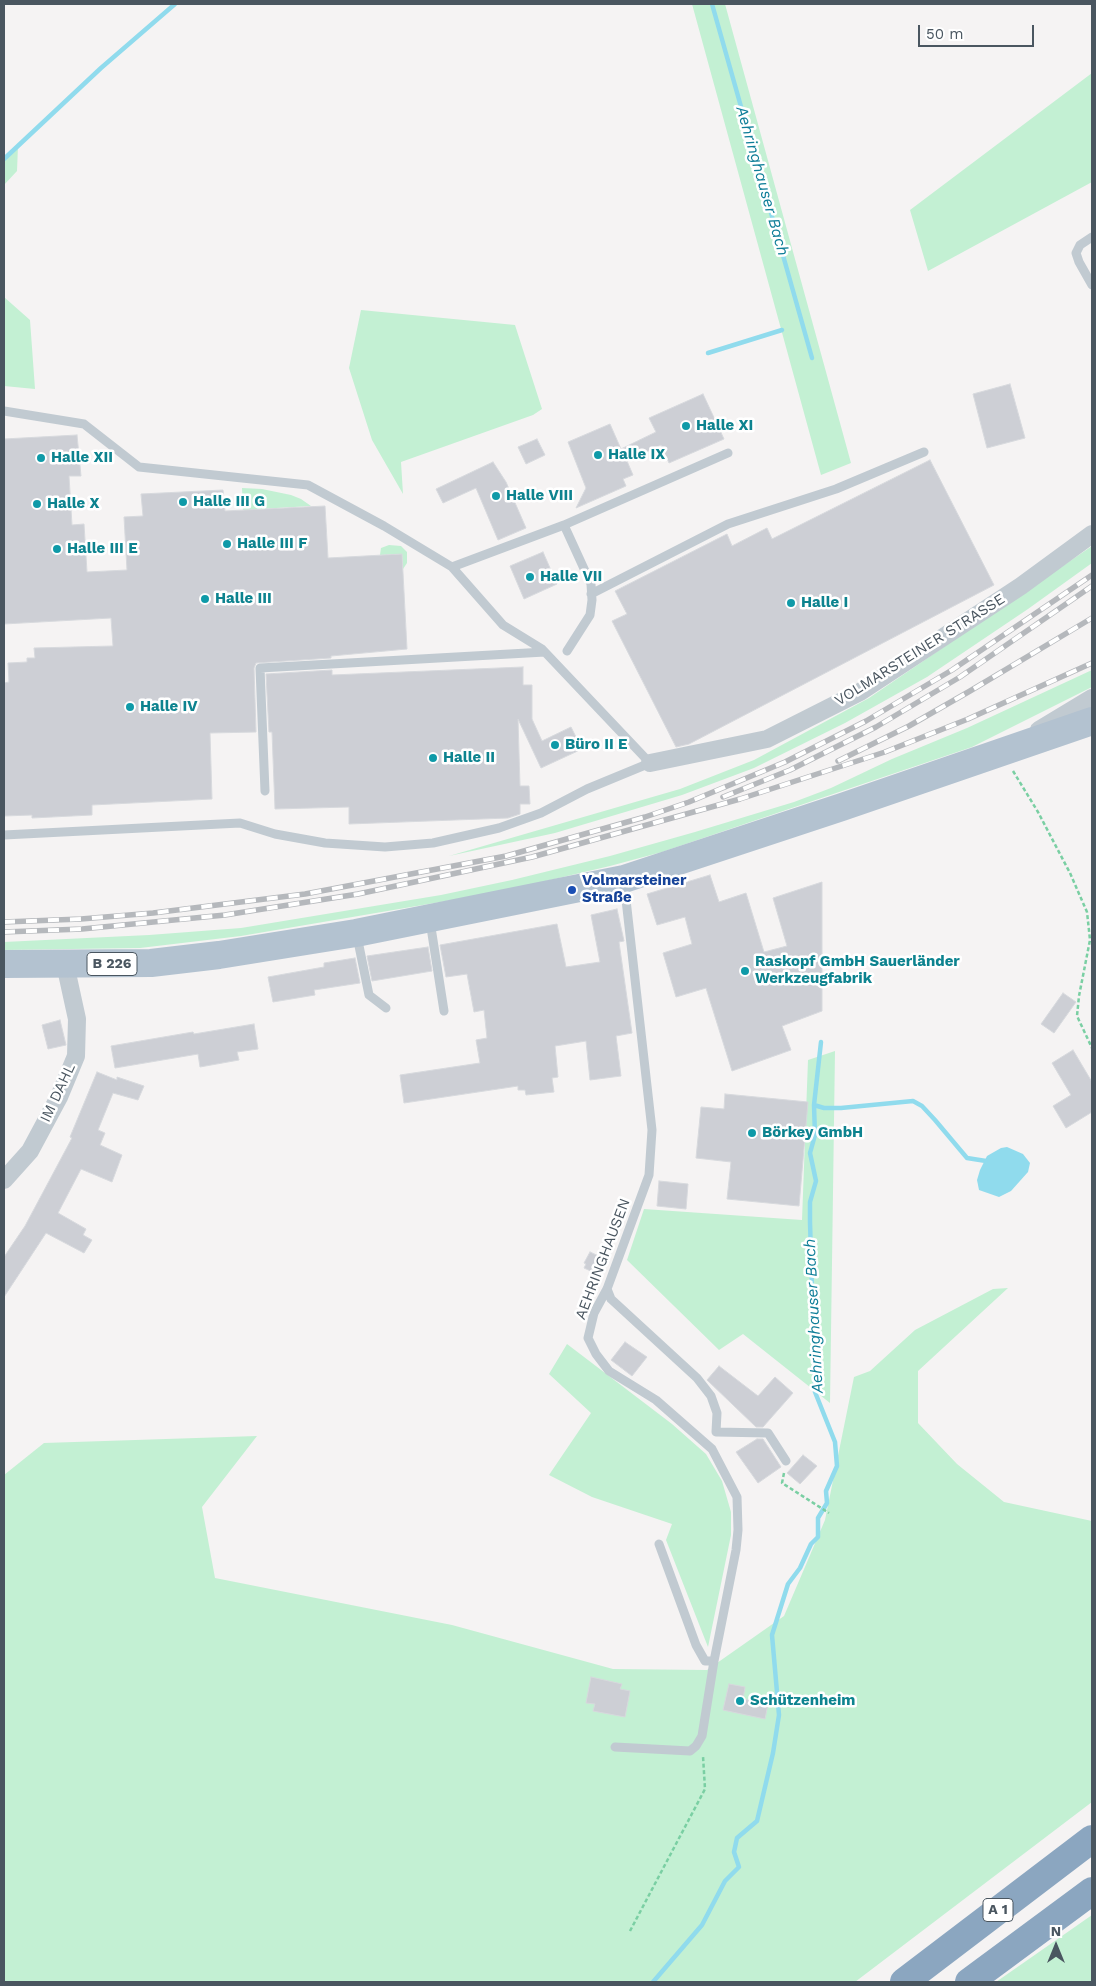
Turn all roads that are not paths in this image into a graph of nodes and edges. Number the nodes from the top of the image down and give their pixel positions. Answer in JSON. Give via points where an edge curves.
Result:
{"nodes":[{"id":1,"x":1092,"y":237,"type":"edge"},
{"id":2,"x":1092,"y":285,"type":"edge"},
{"id":3,"x":4,"y":411,"type":"edge"},
{"id":4,"x":924,"y":452,"type":"dead end"},
{"id":5,"x":728,"y":453,"type":"dead end"},
{"id":6,"x":564,"y":526,"type":"junction"},
{"id":7,"x":1092,"y":534,"type":"edge"},
{"id":8,"x":452,"y":567,"type":"junction"},
{"id":9,"x":591,"y":594,"type":"junction"},
{"id":10,"x":567,"y":651,"type":"dead end"},
{"id":11,"x":545,"y":652,"type":"junction"},
{"id":12,"x":1092,"y":698,"type":"edge"},
{"id":13,"x":1092,"y":721,"type":"edge"},
{"id":14,"x":1003,"y":750,"type":"junction"},
{"id":15,"x":650,"y":763,"type":"junction"},
{"id":16,"x":265,"y":791,"type":"dead end"},
{"id":17,"x":4,"y":835,"type":"edge"},
{"id":18,"x":624,"y":879,"type":"junction"},
{"id":19,"x":429,"y":918,"type":"junction"},
{"id":20,"x":356,"y":933,"type":"junction"},
{"id":21,"x":4,"y":964,"type":"edge"},
{"id":22,"x":65,"y":964,"type":"junction"},
{"id":23,"x":386,"y":1008,"type":"dead end"},
{"id":24,"x":444,"y":1011,"type":"dead end"},
{"id":25,"x":4,"y":1180,"type":"edge"},
{"id":26,"x":607,"y":1289,"type":"junction"},
{"id":27,"x":786,"y":1461,"type":"road end"},
{"id":28,"x":659,"y":1544,"type":"dead end"},
{"id":29,"x":714,"y":1661,"type":"junction"},
{"id":30,"x":615,"y":1747,"type":"dead end"},
{"id":31,"x":1092,"y":1839,"type":"edge"},
{"id":32,"x":1092,"y":1891,"type":"edge"},
{"id":33,"x":904,"y":1982,"type":"edge"},
{"id":34,"x":969,"y":1982,"type":"edge"}],
"edges":[{"from":1,"to":2,"type":"lane","via":[[1080,245],[1076,253]]},
{"from":3,"to":8,"type":"lane","via":[[84,424],[139,466],[308,485]]},
{"from":4,"to":9,"type":"lane","via":[[836,489],[728,524]]},
{"from":5,"to":6,"type":"lane"},
{"from":6,"to":8,"type":"lane"},
{"from":6,"to":9,"type":"lane","via":[[590,584]]},
{"from":7,"to":15,"type":"street","name":"VOLMARSTEINER STRASSE","via":[[1021,586],[860,692],[767,739]]},
{"from":8,"to":11,"type":"lane","via":[[503,625]]},
{"from":9,"to":10,"type":"lane","via":[[590,615]]},
{"from":11,"to":15,"type":"lane"},
{"from":11,"to":16,"type":"lane","via":[[260,668]]},
{"from":12,"to":14,"type":"street"},
{"from":13,"to":14,"type":"main road","number":"B 226"},
{"from":14,"to":18,"type":"main road","number":"B 226"},
{"from":15,"to":17,"type":"lane","via":[[541,813],[499,828],[433,843],[385,847],[325,843],[275,834],[240,823]]},
{"from":18,"to":19,"type":"main road","number":"B 226"},
{"from":18,"to":26,"type":"lane","name":"AEHRINGHAUSEN","via":[[652,1130],[649,1176]]},
{"from":19,"to":20,"type":"main road","number":"B 226"},
{"from":19,"to":24,"type":"lane"},
{"from":20,"to":22,"type":"main road","number":"B 226","via":[[152,963]]},
{"from":20,"to":23,"type":"lane","via":[[369,995]]},
{"from":21,"to":22,"type":"main road","number":"B 226"},
{"from":22,"to":25,"type":"street","name":"IM DAHL","via":[[77,1019],[76,1056],[59,1097],[30,1151]]},
{"from":26,"to":27,"type":"lane","via":[[611,1299],[697,1378],[711,1396],[717,1413],[716,1432],[768,1433]]},
{"from":26,"to":29,"type":"lane","name":"AEHRINGHAUSEN","via":[[594,1314],[588,1338],[596,1354],[609,1371],[656,1400],[712,1449],[737,1497],[736,1550]]},
{"from":28,"to":29,"type":"lane","via":[[696,1645],[705,1661]]},
{"from":29,"to":30,"type":"lane","name":"AEHRINGHAUSEN","via":[[702,1736],[690,1751]]},
{"from":31,"to":33,"type":"highway","number":"A 1"},
{"from":32,"to":34,"type":"highway","number":"A 1"}]}
